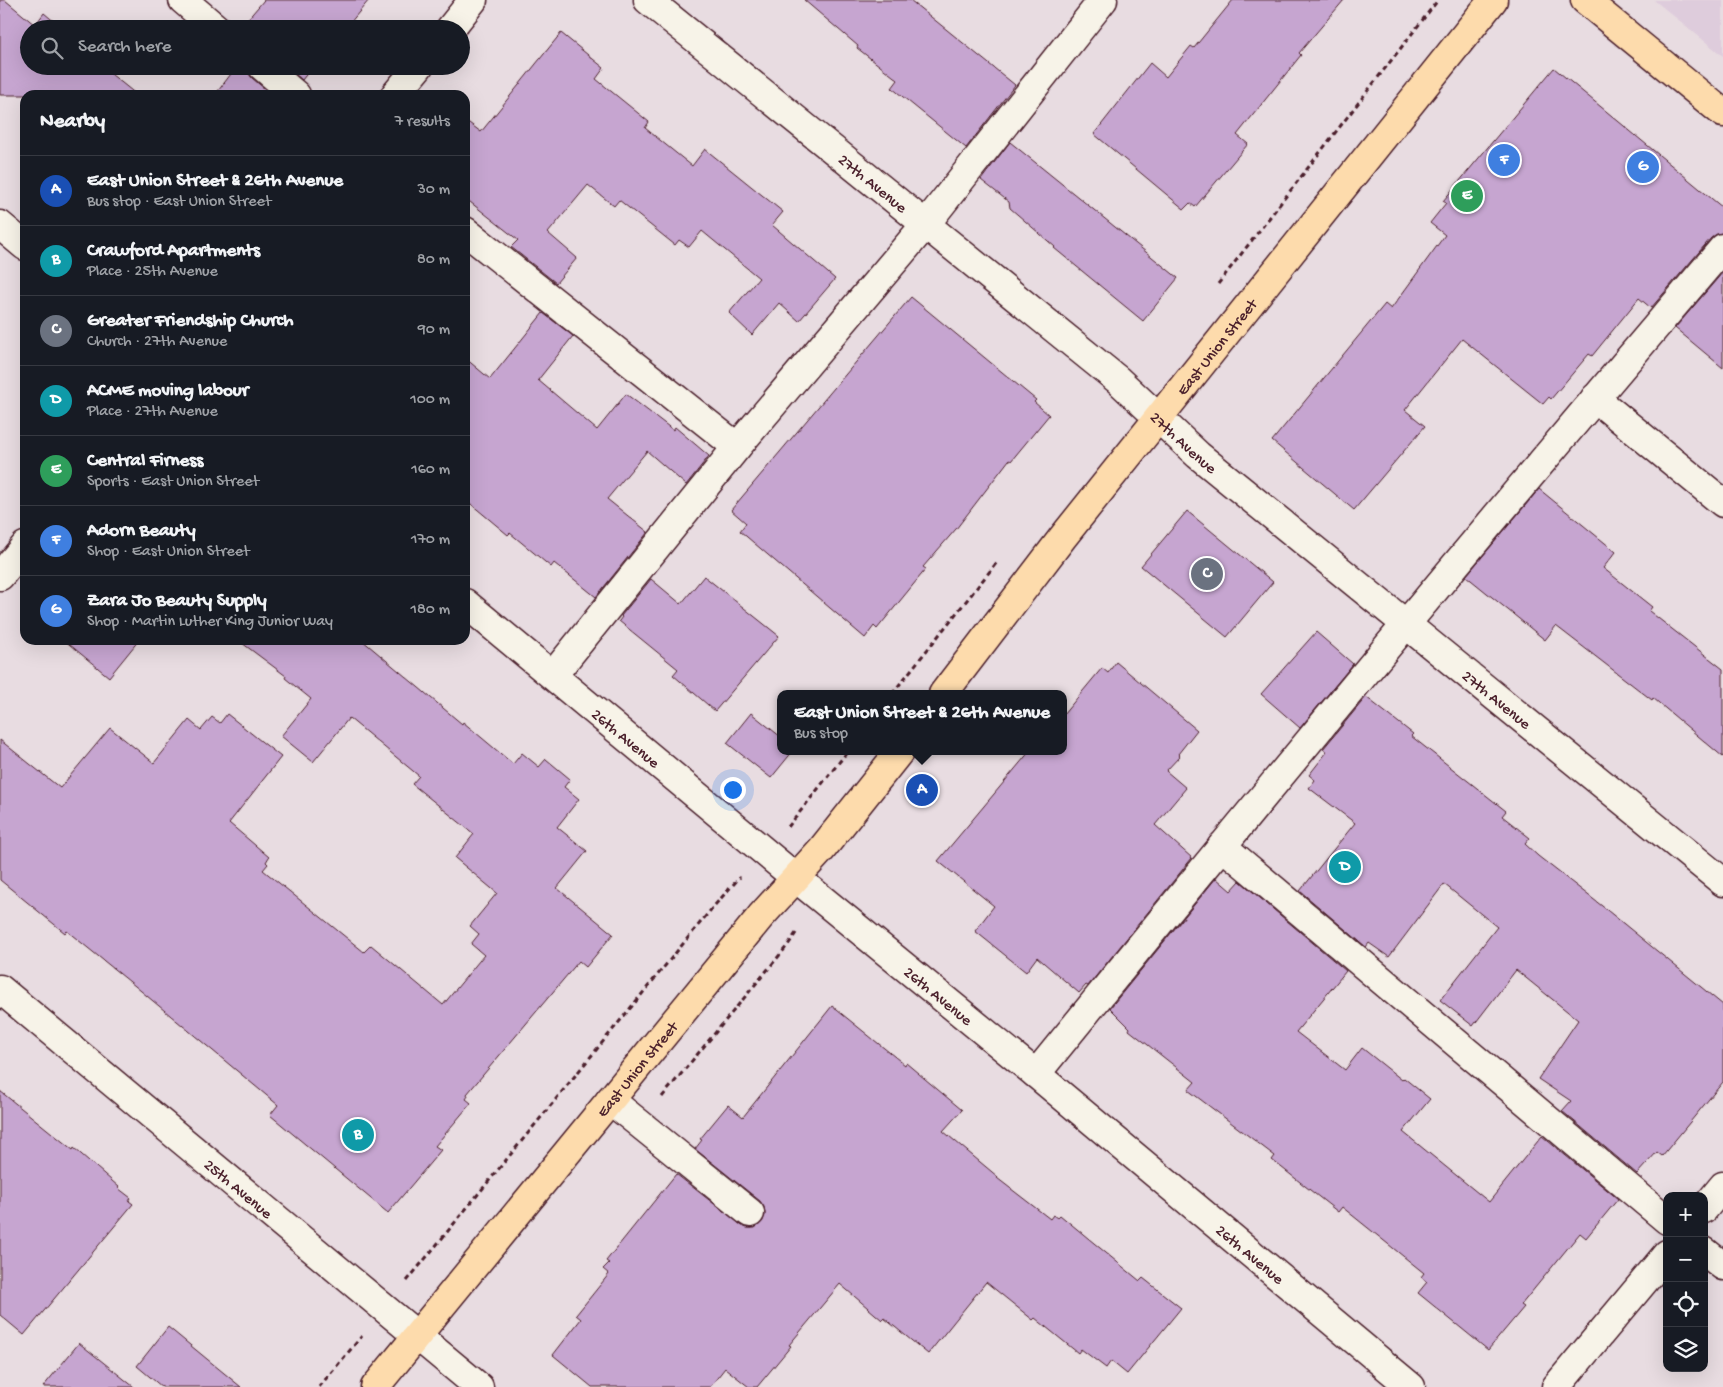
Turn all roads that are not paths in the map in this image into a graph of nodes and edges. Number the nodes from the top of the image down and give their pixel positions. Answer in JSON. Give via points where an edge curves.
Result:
{"nodes":[{"id":1,"x":183,"y":0,"type":"edge"},
{"id":2,"x":473,"y":0,"type":"edge"},
{"id":3,"x":648,"y":0,"type":"edge"},
{"id":4,"x":1103,"y":0,"type":"edge"},
{"id":5,"x":1493,"y":0,"type":"edge"},
{"id":6,"x":1585,"y":0,"type":"edge"},
{"id":7,"x":206,"y":20,"type":"edge"},
{"id":8,"x":457,"y":20,"type":"edge"},
{"id":9,"x":273,"y":75,"type":"edge"},
{"id":10,"x":412,"y":75,"type":"edge"},
{"id":11,"x":290,"y":90,"type":"edge"},
{"id":12,"x":399,"y":90,"type":"edge"},
{"id":13,"x":1723,"y":113,"type":"edge"},
{"id":14,"x":925,"y":224,"type":"junction"},
{"id":15,"x":0,"y":225,"type":"edge"},
{"id":16,"x":470,"y":236,"type":"edge"},
{"id":17,"x":20,"y":242,"type":"edge"},
{"id":18,"x":1723,"y":248,"type":"edge"},
{"id":19,"x":1595,"y":398,"type":"junction"},
{"id":20,"x":1160,"y":418,"type":"junction"},
{"id":21,"x":738,"y":447,"type":"junction"},
{"id":22,"x":1723,"y":503,"type":"edge"},
{"id":23,"x":20,"y":552,"type":"edge"},
{"id":24,"x":0,"y":576,"type":"edge"},
{"id":25,"x":470,"y":607,"type":"edge"},
{"id":26,"x":1406,"y":625,"type":"junction"},
{"id":27,"x":553,"y":675,"type":"junction"},
{"id":28,"x":945,"y":690,"type":"edge"},
{"id":29,"x":897,"y":755,"type":"edge"},
{"id":30,"x":1222,"y":846,"type":"junction"},
{"id":31,"x":796,"y":878,"type":"junction"},
{"id":32,"x":1723,"y":882,"type":"edge"},
{"id":33,"x":0,"y":989,"type":"edge"},
{"id":34,"x":1036,"y":1074,"type":"junction"},
{"id":35,"x":610,"y":1100,"type":"junction"},
{"id":36,"x":1723,"y":1186,"type":"edge"},
{"id":37,"x":1708,"y":1204,"type":"edge"},
{"id":38,"x":750,"y":1213,"type":"dead end"},
{"id":39,"x":1663,"y":1217,"type":"edge"},
{"id":40,"x":1708,"y":1254,"type":"edge"},
{"id":41,"x":1663,"y":1259,"type":"edge"},
{"id":42,"x":1723,"y":1266,"type":"edge"},
{"id":43,"x":417,"y":1335,"type":"junction"},
{"id":44,"x":375,"y":1387,"type":"edge"},
{"id":45,"x":479,"y":1387,"type":"edge"},
{"id":46,"x":1411,"y":1387,"type":"edge"},
{"id":47,"x":1556,"y":1387,"type":"edge"}],
"edges":[{"from":1,"to":7,"type":"street"},
{"from":2,"to":8,"type":"street"},
{"from":3,"to":14,"type":"street","name":"27th Avenue"},
{"from":4,"to":14,"type":"street"},
{"from":5,"to":20,"type":"main road","name":"East Union Street"},
{"from":6,"to":13,"type":"main road"},
{"from":9,"to":11,"type":"street"},
{"from":10,"to":12,"type":"street"},
{"from":14,"to":20,"type":"street","name":"27th Avenue"},
{"from":14,"to":21,"type":"street"},
{"from":15,"to":17,"type":"street"},
{"from":16,"to":21,"type":"street"},
{"from":18,"to":19,"type":"street"},
{"from":19,"to":22,"type":"street"},
{"from":19,"to":26,"type":"street"},
{"from":20,"to":26,"type":"street","name":"27th Avenue","via":[[1198,455]]},
{"from":20,"to":28,"type":"main road","name":"East Union Street"},
{"from":21,"to":27,"type":"street"},
{"from":23,"to":24,"type":"street"},
{"from":25,"to":27,"type":"street","name":"26th Avenue"},
{"from":26,"to":30,"type":"street"},
{"from":26,"to":32,"type":"street","name":"27th Avenue"},
{"from":27,"to":31,"type":"street","name":"26th Avenue"},
{"from":29,"to":31,"type":"main road","name":"East Union Street"},
{"from":30,"to":34,"type":"street"},
{"from":30,"to":39,"type":"street"},
{"from":31,"to":34,"type":"street","name":"26th Avenue"},
{"from":31,"to":35,"type":"main road","name":"East Union Street"},
{"from":33,"to":43,"type":"street","name":"25th Avenue"},
{"from":34,"to":46,"type":"street","name":"26th Avenue"},
{"from":35,"to":38,"type":"street"},
{"from":35,"to":43,"type":"main road","name":"East Union Street"},
{"from":36,"to":37,"type":"street"},
{"from":40,"to":42,"type":"street"},
{"from":41,"to":47,"type":"street"},
{"from":43,"to":44,"type":"main road","name":"East Union Street"},
{"from":43,"to":45,"type":"street","name":"25th Avenue"}]}
